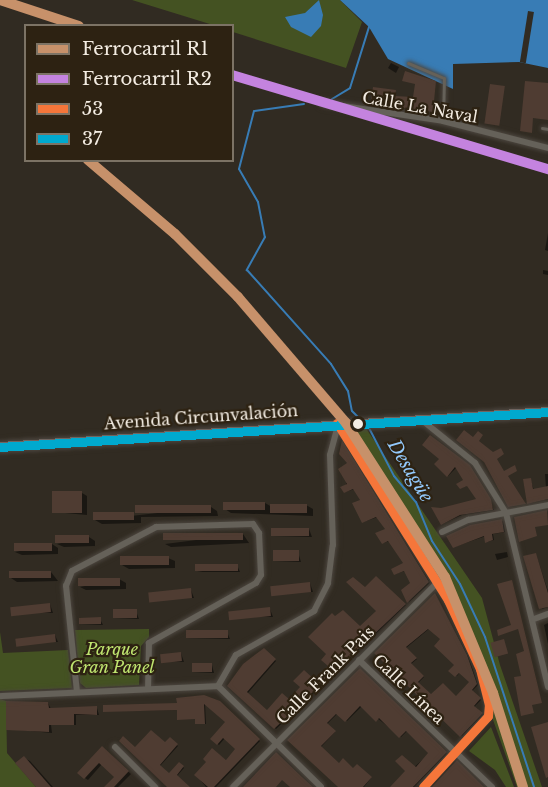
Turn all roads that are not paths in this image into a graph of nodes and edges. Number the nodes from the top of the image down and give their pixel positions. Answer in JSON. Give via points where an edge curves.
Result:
{"nodes":[{"id":1,"x":408,"y":63,"type":"dead end"},
{"id":2,"x":323,"y":103,"type":"dead end"},
{"id":3,"x":443,"y":121,"type":"junction"},
{"id":4,"x":542,"y":128,"type":"dead end"},
{"id":5,"x":548,"y":129,"type":"edge"},
{"id":6,"x":548,"y":148,"type":"edge"},
{"id":7,"x":548,"y":412,"type":"edge"},
{"id":8,"x":422,"y":421,"type":"junction"},
{"id":9,"x":338,"y":424,"type":"junction"},
{"id":10,"x":0,"y":447,"type":"edge"},
{"id":11,"x":548,"y":505,"type":"edge"},
{"id":12,"x":506,"y":513,"type":"junction"},
{"id":13,"x":442,"y":532,"type":"dead end"},
{"id":14,"x":437,"y":583,"type":"junction"},
{"id":15,"x":548,"y":614,"type":"edge"},
{"id":16,"x":534,"y":619,"type":"junction"},
{"id":17,"x":359,"y":660,"type":"junction"},
{"id":18,"x":218,"y":686,"type":"junction"},
{"id":19,"x":548,"y":687,"type":"edge"},
{"id":20,"x":148,"y":689,"type":"junction"},
{"id":21,"x":76,"y":692,"type":"junction"},
{"id":22,"x":0,"y":696,"type":"edge"},
{"id":23,"x":276,"y":744,"type":"junction"},
{"id":24,"x":115,"y":747,"type":"dead end"},
{"id":25,"x":456,"y":752,"type":"junction"},
{"id":26,"x":155,"y":787,"type":"edge"},
{"id":27,"x":233,"y":787,"type":"edge"},
{"id":28,"x":321,"y":787,"type":"edge"},
{"id":29,"x":423,"y":787,"type":"edge"},
{"id":30,"x":492,"y":787,"type":"edge"}],
"edges":[{"from":1,"to":3,"type":"lane","via":[[444,78]]},
{"from":2,"to":3,"type":"street","name":"Calle La Naval"},
{"from":3,"to":6,"type":"street","name":"Calle La Naval"},
{"from":4,"to":5,"type":"lane"},
{"from":7,"to":8,"type":"highway","name":"Avenida Circunvalación"},
{"from":8,"to":9,"type":"highway","name":"Avenida Circunvalación"},
{"from":8,"to":12,"type":"street","via":[[475,463]]},
{"from":9,"to":10,"type":"highway","name":"Avenida Circunvalación"},
{"from":9,"to":14,"type":"street"},
{"from":9,"to":18,"type":"street","via":[[330,455],[333,545],[328,583],[314,611],[236,655]]},
{"from":11,"to":12,"type":"street"},
{"from":12,"to":13,"type":"street","via":[[468,520]]},
{"from":12,"to":16,"type":"street"},
{"from":14,"to":17,"type":"street","name":"Calle Frank Pais"},
{"from":14,"to":25,"type":"street","via":[[480,669],[488,716]]},
{"from":15,"to":16,"type":"street"},
{"from":16,"to":19,"type":"street"},
{"from":17,"to":23,"type":"street","name":"Calle Frank Pais"},
{"from":17,"to":25,"type":"street","name":"Calle Línea"},
{"from":18,"to":20,"type":"street"},
{"from":18,"to":23,"type":"street"},
{"from":20,"to":21,"type":"street"},
{"from":20,"to":21,"type":"street","via":[[149,643],[256,583],[261,575],[259,533],[253,524],[156,527],[72,571],[66,586]]},
{"from":21,"to":22,"type":"street"},
{"from":23,"to":27,"type":"street","name":"Calle Frank Pais"},
{"from":23,"to":28,"type":"street"},
{"from":24,"to":26,"type":"street"},
{"from":25,"to":29,"type":"street"},
{"from":25,"to":30,"type":"street","name":"Calle Línea"}]}
